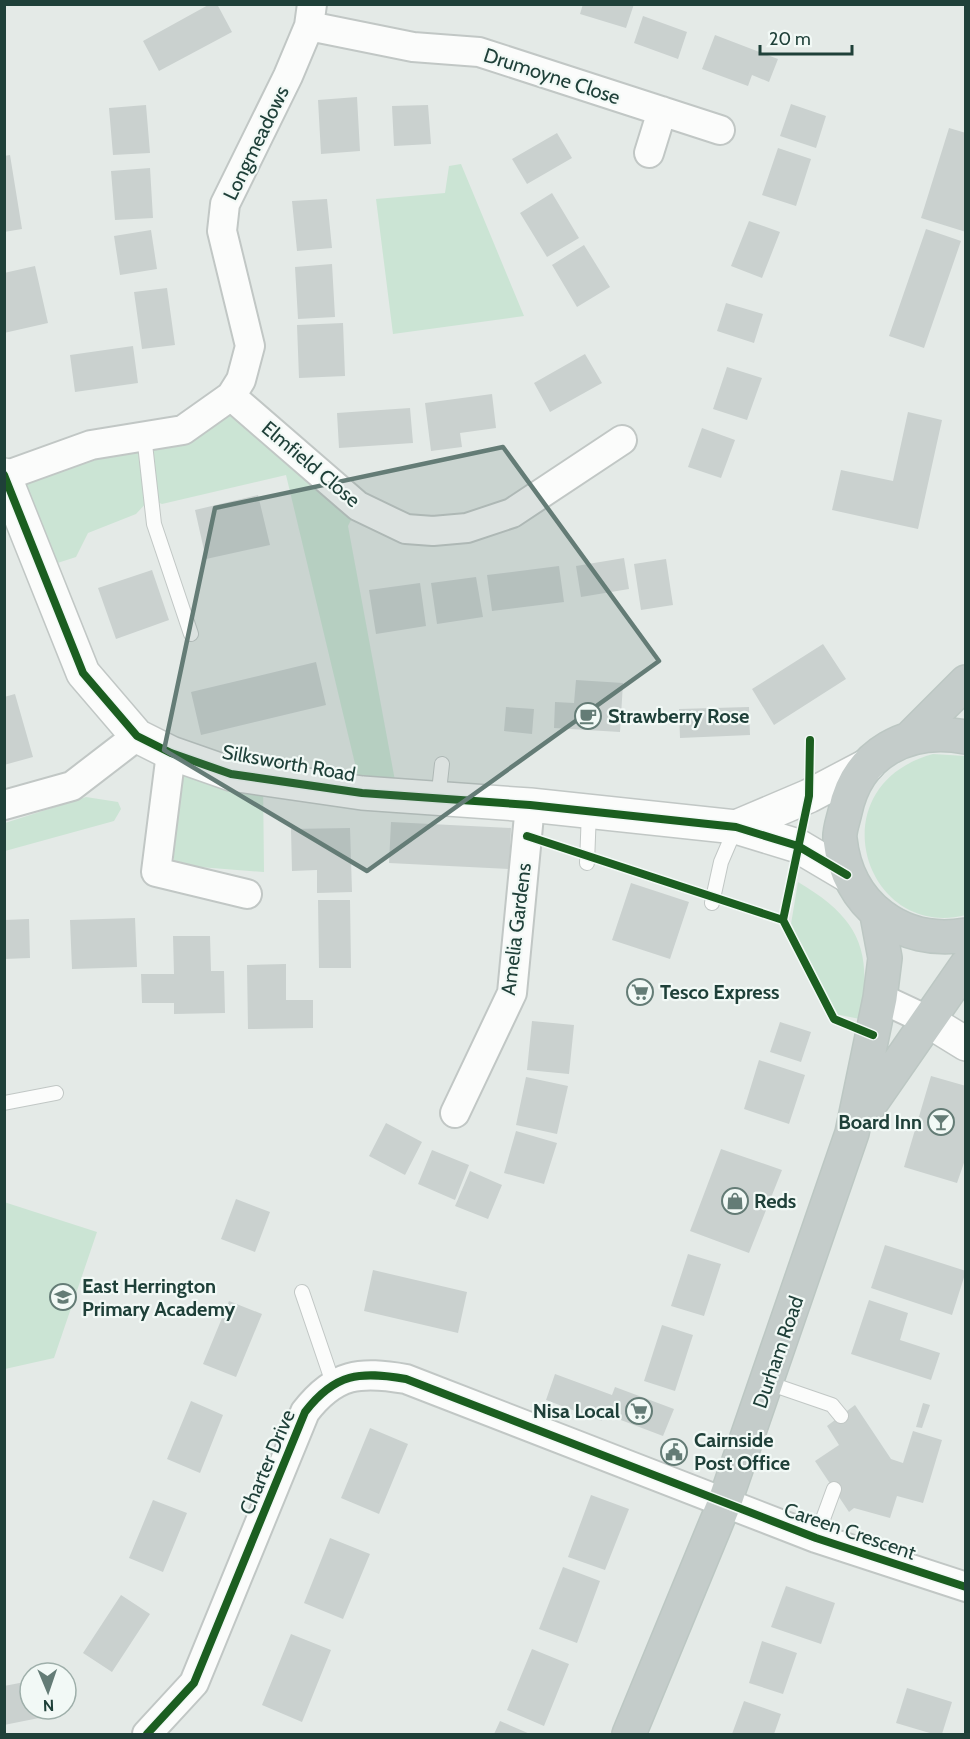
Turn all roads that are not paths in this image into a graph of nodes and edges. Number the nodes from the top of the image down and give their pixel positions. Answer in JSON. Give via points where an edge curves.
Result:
{"nodes":[{"id":1,"x":311,"y":15,"type":"edge"},
{"id":2,"x":662,"y":111,"type":"junction"},
{"id":3,"x":720,"y":130,"type":"dead end"},
{"id":4,"x":649,"y":153,"type":"dead end"},
{"id":5,"x":231,"y":396,"type":"junction"},
{"id":6,"x":144,"y":435,"type":"junction"},
{"id":7,"x":622,"y":440,"type":"dead end"},
{"id":8,"x":5,"y":475,"type":"edge"},
{"id":9,"x":191,"y":634,"type":"dead end"},
{"id":10,"x":966,"y":682,"type":"edge"},
{"id":11,"x":137,"y":736,"type":"junction"},
{"id":12,"x":911,"y":737,"type":"junction"},
{"id":13,"x":966,"y":737,"type":"edge"},
{"id":14,"x":171,"y":753,"type":"junction"},
{"id":15,"x":442,"y":764,"type":"dead end"},
{"id":16,"x":867,"y":765,"type":"junction"},
{"id":17,"x":438,"y":800,"type":"junction"},
{"id":18,"x":4,"y":805,"type":"edge"},
{"id":19,"x":530,"y":805,"type":"junction"},
{"id":20,"x":589,"y":811,"type":"junction"},
{"id":21,"x":736,"y":827,"type":"junction"},
{"id":22,"x":587,"y":863,"type":"dead end"},
{"id":23,"x":847,"y":875,"type":"junction"},
{"id":24,"x":247,"y":894,"type":"dead end"},
{"id":25,"x":712,"y":903,"type":"dead end"},
{"id":26,"x":878,"y":915,"type":"junction"},
{"id":27,"x":966,"y":935,"type":"edge"},
{"id":28,"x":966,"y":966,"type":"edge"},
{"id":29,"x":880,"y":998,"type":"junction"},
{"id":30,"x":927,"y":1020,"type":"junction"},
{"id":31,"x":966,"y":1044,"type":"edge"},
{"id":32,"x":56,"y":1093,"type":"dead end"},
{"id":33,"x":4,"y":1103,"type":"edge"},
{"id":34,"x":455,"y":1113,"type":"dead end"},
{"id":35,"x":852,"y":1133,"type":"junction"},
{"id":36,"x":302,"y":1292,"type":"dead end"},
{"id":37,"x":333,"y":1383,"type":"junction"},
{"id":38,"x":768,"y":1383,"type":"junction"},
{"id":39,"x":841,"y":1416,"type":"dead end"},
{"id":40,"x":834,"y":1489,"type":"dead end"},
{"id":41,"x":724,"y":1504,"type":"junction"},
{"id":42,"x":816,"y":1538,"type":"junction"},
{"id":43,"x":966,"y":1587,"type":"edge"},
{"id":44,"x":147,"y":1734,"type":"edge"},
{"id":45,"x":629,"y":1734,"type":"edge"}],
"edges":[{"from":1,"to":2,"type":"street","name":"Drumoyne Close","via":[[413,47],[479,52]]},
{"from":1,"to":5,"type":"street","name":"Longmeadows","via":[[225,204],[222,231],[250,346]]},
{"from":2,"to":3,"type":"street","name":"Drumoyne Close"},
{"from":2,"to":4,"type":"street"},
{"from":5,"to":6,"type":"street","via":[[183,430]]},
{"from":5,"to":7,"type":"street","name":"Elmfield Close","via":[[358,506],[406,529],[467,528],[512,513]]},
{"from":6,"to":8,"type":"street","via":[[91,445]]},
{"from":6,"to":9,"type":"lane","via":[[154,524]]},
{"from":8,"to":11,"type":"street","name":"Silksworth Road","via":[[83,673]]},
{"from":10,"to":12,"type":"highway","name":"Durham Road"},
{"from":11,"to":14,"type":"street","name":"Silksworth Road"},
{"from":11,"to":18,"type":"street","via":[[72,786]]},
{"from":12,"to":13,"type":"highway","name":"Durham Road","via":[[942,732]]},
{"from":12,"to":16,"type":"highway","name":"Durham Road","via":[[886,749]]},
{"from":14,"to":17,"type":"street","name":"Silksworth Road","via":[[231,774]]},
{"from":14,"to":24,"type":"street","via":[[156,872]]},
{"from":15,"to":17,"type":"lane"},
{"from":16,"to":21,"type":"street","name":"Silksworth Road"},
{"from":16,"to":23,"type":"highway","name":"Durham Road","via":[[849,792],[839,837]]},
{"from":17,"to":19,"type":"street","name":"Silksworth Road"},
{"from":19,"to":20,"type":"street","name":"Silksworth Road"},
{"from":19,"to":34,"type":"street","name":"Amelia Gardens","via":[[512,993]]},
{"from":20,"to":21,"type":"street","name":"Silksworth Road"},
{"from":20,"to":22,"type":"lane"},
{"from":21,"to":23,"type":"street","name":"Silksworth Road","via":[[798,846]]},
{"from":21,"to":25,"type":"lane","via":[[721,862]]},
{"from":23,"to":26,"type":"highway","name":"Durham Road"},
{"from":26,"to":27,"type":"highway","name":"Durham Road","via":[[907,932],[949,938]]},
{"from":26,"to":29,"type":"highway","name":"Durham Road","via":[[885,958]]},
{"from":28,"to":30,"type":"highway","name":"Durham Road"},
{"from":29,"to":30,"type":"street"},
{"from":29,"to":35,"type":"highway","name":"Durham Road"},
{"from":30,"to":31,"type":"street"},
{"from":30,"to":35,"type":"highway","name":"Durham Road"},
{"from":32,"to":33,"type":"lane"},
{"from":35,"to":38,"type":"highway","name":"Durham Road"},
{"from":36,"to":37,"type":"lane"},
{"from":37,"to":41,"type":"street","name":"Charter Drive","via":[[376,1374],[406,1378]]},
{"from":37,"to":44,"type":"street","name":"Charter Drive","via":[[305,1412],[194,1683]]},
{"from":38,"to":39,"type":"lane","via":[[832,1405]]},
{"from":38,"to":41,"type":"highway","name":"Durham Road"},
{"from":40,"to":42,"type":"lane"},
{"from":41,"to":42,"type":"street","name":"Careen Crescent"},
{"from":41,"to":45,"type":"highway","name":"Durham Road"},
{"from":42,"to":43,"type":"street","name":"Careen Crescent"}]}
